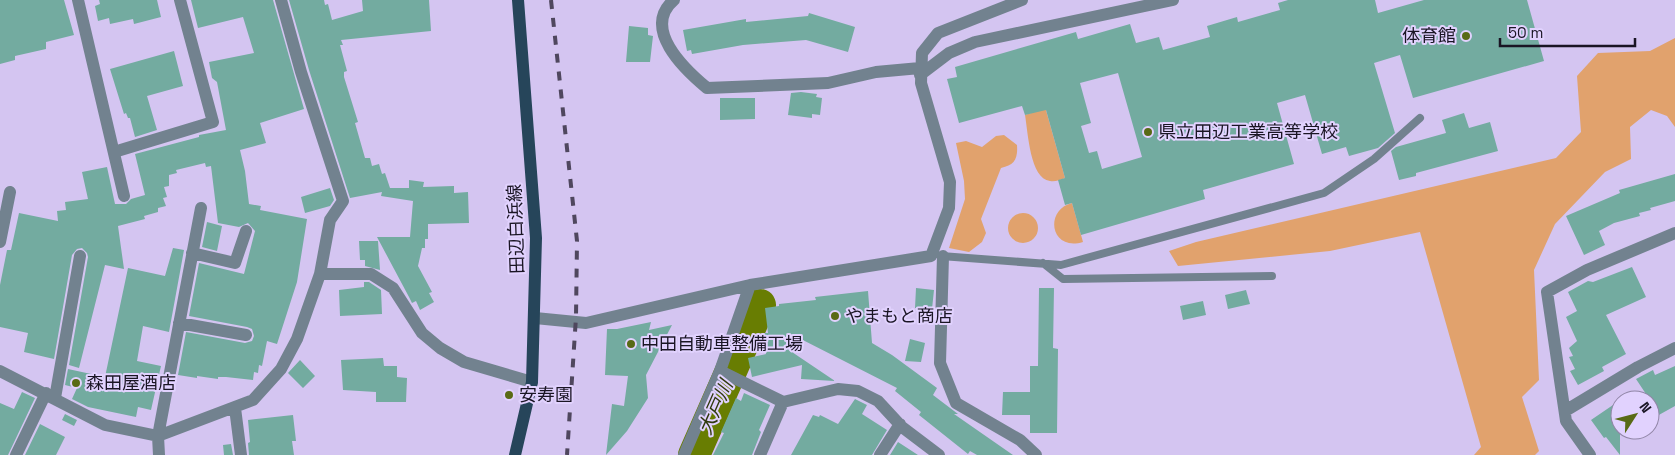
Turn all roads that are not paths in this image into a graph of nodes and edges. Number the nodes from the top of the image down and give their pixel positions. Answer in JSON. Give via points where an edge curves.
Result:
{"nodes":[{"id":1,"x":78,"y":0,"type":"edge"},
{"id":2,"x":180,"y":0,"type":"edge"},
{"id":3,"x":281,"y":0,"type":"edge"},
{"id":4,"x":518,"y":0,"type":"edge"},
{"id":5,"x":674,"y":0,"type":"edge"},
{"id":6,"x":1022,"y":0,"type":"edge"},
{"id":7,"x":1173,"y":0,"type":"edge"},
{"id":8,"x":920,"y":71,"type":"junction"},
{"id":9,"x":1420,"y":118,"type":"dead end"},
{"id":10,"x":114,"y":152,"type":"junction"},
{"id":11,"x":10,"y":192,"type":"dead end"},
{"id":12,"x":124,"y":196,"type":"dead end"},
{"id":13,"x":201,"y":208,"type":"dead end"},
{"id":14,"x":246,"y":231,"type":"dead end"},
{"id":15,"x":1675,"y":233,"type":"edge"},
{"id":16,"x":0,"y":242,"type":"edge"},
{"id":17,"x":192,"y":253,"type":"junction"},
{"id":18,"x":80,"y":256,"type":"dead end"},
{"id":19,"x":937,"y":256,"type":"junction"},
{"id":20,"x":1043,"y":264,"type":"junction"},
{"id":21,"x":320,"y":274,"type":"junction"},
{"id":22,"x":1272,"y":276,"type":"dead end"},
{"id":23,"x":750,"y":286,"type":"junction"},
{"id":24,"x":535,"y":318,"type":"junction"},
{"id":25,"x":179,"y":323,"type":"junction"},
{"id":26,"x":246,"y":336,"type":"dead end"},
{"id":27,"x":1675,"y":348,"type":"edge"},
{"id":28,"x":0,"y":371,"type":"edge"},
{"id":29,"x":721,"y":372,"type":"junction"},
{"id":30,"x":532,"y":382,"type":"junction"},
{"id":31,"x":50,"y":396,"type":"junction"},
{"id":32,"x":783,"y":402,"type":"junction"},
{"id":33,"x":235,"y":408,"type":"junction"},
{"id":34,"x":1565,"y":411,"type":"junction"},
{"id":35,"x":900,"y":424,"type":"junction"},
{"id":36,"x":158,"y":436,"type":"junction"},
{"id":37,"x":16,"y":455,"type":"edge"},
{"id":38,"x":159,"y":455,"type":"edge"},
{"id":39,"x":241,"y":455,"type":"edge"},
{"id":40,"x":515,"y":455,"type":"edge"},
{"id":41,"x":684,"y":455,"type":"edge"},
{"id":42,"x":760,"y":455,"type":"edge"},
{"id":43,"x":880,"y":455,"type":"edge"},
{"id":44,"x":939,"y":455,"type":"edge"},
{"id":45,"x":1036,"y":455,"type":"edge"},
{"id":46,"x":1590,"y":455,"type":"edge"}],
"edges":[{"from":1,"to":10,"type":"street"},
{"from":2,"to":10,"type":"street","via":[[212,122]]},
{"from":3,"to":21,"type":"street","via":[[342,201],[330,220]]},
{"from":4,"to":24,"type":"main road","name":"田辺白浜線","via":[[536,238]]},
{"from":5,"to":8,"type":"street","via":[[662,14],[665,38],[691,76],[707,88],[828,83],[876,72]]},
{"from":6,"to":8,"type":"street","via":[[938,33],[922,54]]},
{"from":7,"to":8,"type":"street","via":[[975,42]]},
{"from":8,"to":19,"type":"street","via":[[950,182],[948,208]]},
{"from":9,"to":20,"type":"lane","via":[[1374,160],[1324,193],[1061,265]]},
{"from":10,"to":12,"type":"street"},
{"from":11,"to":16,"type":"street"},
{"from":13,"to":17,"type":"street"},
{"from":14,"to":17,"type":"street","via":[[235,263]]},
{"from":15,"to":34,"type":"street","via":[[1587,270],[1547,292]]},
{"from":17,"to":25,"type":"street"},
{"from":18,"to":31,"type":"street"},
{"from":19,"to":20,"type":"lane"},
{"from":19,"to":23,"type":"street"},
{"from":19,"to":45,"type":"street","via":[[940,364],[956,403],[1020,440]]},
{"from":20,"to":22,"type":"lane","via":[[1063,278]]},
{"from":21,"to":30,"type":"street","via":[[371,274],[393,288],[422,333],[440,348],[464,362]]},
{"from":21,"to":33,"type":"street","via":[[297,339],[281,369],[253,400]]},
{"from":23,"to":24,"type":"street","via":[[586,323]]},
{"from":23,"to":29,"type":"street"},
{"from":24,"to":30,"type":"main road","name":"田辺白浜線"},
{"from":25,"to":26,"type":"street"},
{"from":25,"to":36,"type":"street"},
{"from":27,"to":34,"type":"street"},
{"from":28,"to":31,"type":"street"},
{"from":29,"to":32,"type":"street"},
{"from":29,"to":41,"type":"street"},
{"from":30,"to":40,"type":"main road","name":"田辺白浜線"},
{"from":31,"to":36,"type":"street","via":[[105,425]]},
{"from":31,"to":37,"type":"street"},
{"from":32,"to":35,"type":"street","via":[[838,389],[858,391],[878,401]]},
{"from":32,"to":42,"type":"street"},
{"from":33,"to":36,"type":"street"},
{"from":33,"to":39,"type":"street"},
{"from":34,"to":46,"type":"street","via":[[1566,421]]},
{"from":35,"to":43,"type":"street"},
{"from":35,"to":44,"type":"street"},
{"from":36,"to":38,"type":"street"}]}
